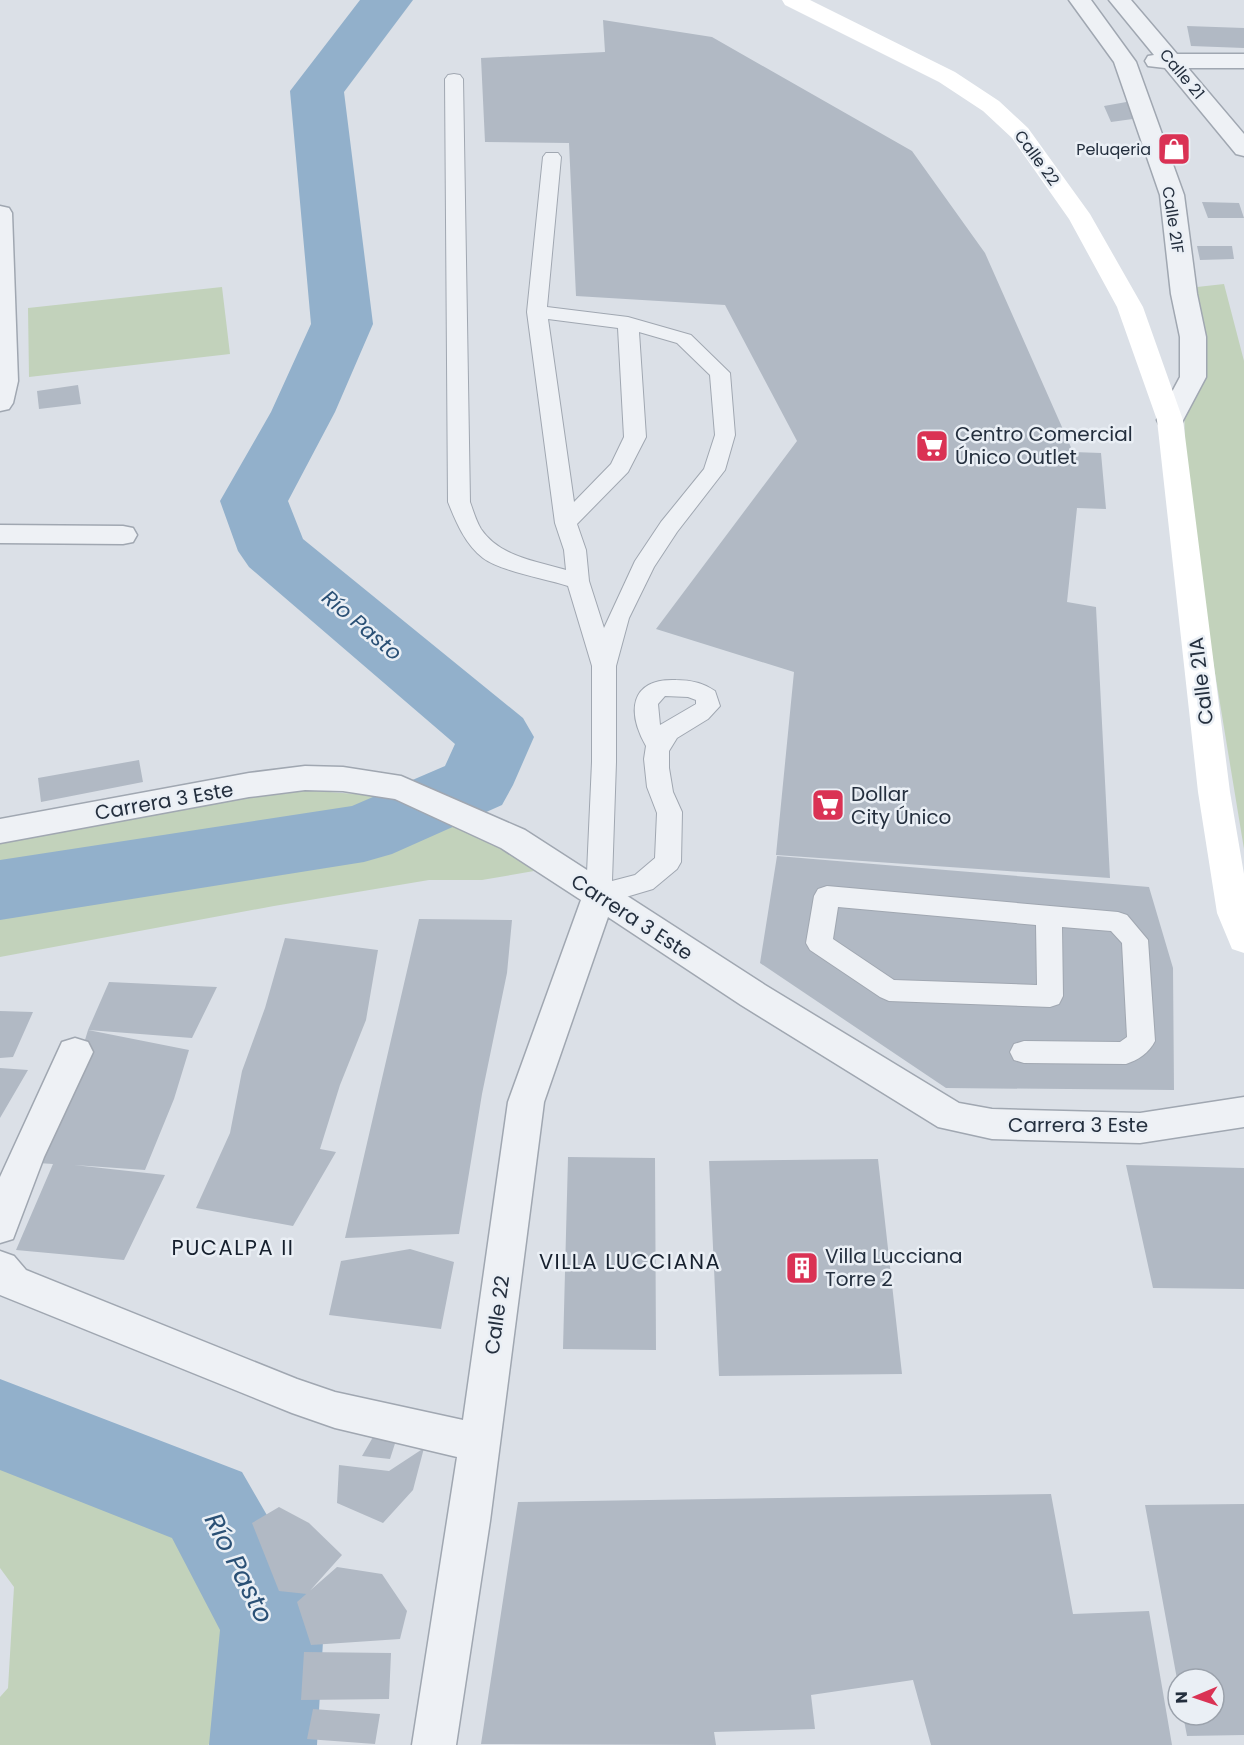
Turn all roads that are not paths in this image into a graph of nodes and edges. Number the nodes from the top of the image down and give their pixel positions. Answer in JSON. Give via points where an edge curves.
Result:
{"nodes":[{"id":1,"x":793,"y":0,"type":"edge"},
{"id":2,"x":1080,"y":0,"type":"edge"},
{"id":3,"x":1120,"y":0,"type":"edge"},
{"id":4,"x":1171,"y":60,"type":"junction"},
{"id":5,"x":1244,"y":61,"type":"edge"},
{"id":6,"x":1125,"y":62,"type":"junction"},
{"id":7,"x":454,"y":79,"type":"dead end"},
{"id":8,"x":1243,"y":147,"type":"edge"},
{"id":9,"x":552,"y":156,"type":"dead end"},
{"id":10,"x":0,"y":213,"type":"edge"},
{"id":11,"x":537,"y":312,"type":"junction"},
{"id":12,"x":628,"y":323,"type":"junction"},
{"id":13,"x":0,"y":403,"type":"edge"},
{"id":14,"x":1170,"y":420,"type":"junction"},
{"id":15,"x":566,"y":523,"type":"junction"},
{"id":16,"x":0,"y":534,"type":"edge"},
{"id":17,"x":123,"y":535,"type":"dead end"},
{"id":18,"x":578,"y":581,"type":"junction"},
{"id":19,"x":604,"y":666,"type":"junction"},
{"id":20,"x":657,"y":744,"type":"dead end"},
{"id":21,"x":0,"y":831,"type":"edge"},
{"id":22,"x":599,"y":896,"type":"junction"},
{"id":23,"x":1048,"y":924,"type":"dead end"},
{"id":24,"x":1244,"y":940,"type":"edge"},
{"id":25,"x":75,"y":1052,"type":"dead end"},
{"id":26,"x":1024,"y":1052,"type":"dead end"},
{"id":27,"x":1244,"y":1112,"type":"edge"},
{"id":28,"x":0,"y":1227,"type":"edge"},
{"id":29,"x":0,"y":1268,"type":"edge"},
{"id":30,"x":480,"y":1443,"type":"junction"},
{"id":31,"x":434,"y":1745,"type":"edge"}],
"edges":[{"from":1,"to":14,"type":"main road","name":"Calle 22","via":[[946,77],[991,106],[1020,133],[1081,219],[1130,307]]},
{"from":2,"to":6,"type":"street","name":"Calle 21F"},
{"from":3,"to":4,"type":"street","name":"Calle 21"},
{"from":4,"to":5,"type":"street"},
{"from":4,"to":6,"type":"street"},
{"from":4,"to":8,"type":"street","name":"Calle 21"},
{"from":6,"to":14,"type":"street","name":"Calle 21F","via":[[1172,195],[1193,337],[1193,377]]},
{"from":7,"to":18,"type":"lane","via":[[459,502],[471,531],[491,553]]},
{"from":9,"to":11,"type":"lane"},
{"from":10,"to":13,"type":"street","via":[[5,381]]},
{"from":11,"to":12,"type":"lane"},
{"from":11,"to":15,"type":"lane"},
{"from":12,"to":15,"type":"lane","via":[[635,437],[620,467]]},
{"from":12,"to":19,"type":"lane","via":[[684,339],[720,373],[725,435],[714,470],[643,566],[618,618]]},
{"from":14,"to":24,"type":"main road","name":"Calle 21A","via":[[1214,792],[1233,913]]},
{"from":15,"to":18,"type":"lane","via":[[575,550]]},
{"from":16,"to":17,"type":"street"},
{"from":18,"to":19,"type":"lane"},
{"from":19,"to":22,"type":"lane"},
{"from":20,"to":22,"type":"lane","via":[[654,761],[663,804],[670,812],[668,862],[644,882]]},
{"from":21,"to":22,"type":"street","name":"Carrera 3 Este","via":[[249,785],[306,778],[343,779],[401,788],[513,839]]},
{"from":22,"to":27,"type":"street","name":"Carrera 3 Este","via":[[951,1116],[992,1124],[1140,1128]]},
{"from":22,"to":30,"type":"street","name":"Calle 22","via":[[525,1102]]},
{"from":23,"to":26,"type":"lane","via":[[1050,996],[889,990],[819,943],[827,896],[1118,922],[1136,940],[1141,1041],[1126,1053]]},
{"from":25,"to":28,"type":"street","via":[[26,1157]]},
{"from":29,"to":30,"type":"street","via":[[12,1282],[292,1395],[336,1410]]},
{"from":30,"to":31,"type":"street","name":"Calle 22"}]}
